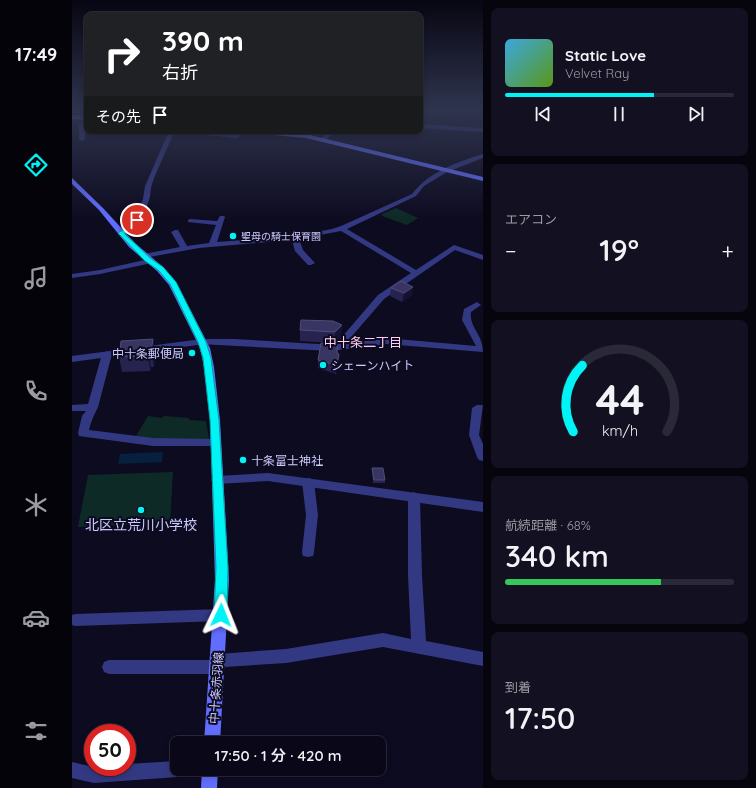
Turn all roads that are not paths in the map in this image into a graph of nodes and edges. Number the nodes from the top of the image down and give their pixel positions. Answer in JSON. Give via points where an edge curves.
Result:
{"nodes":[{"id":1,"x":166,"y":146,"type":"edge"},
{"id":2,"x":346,"y":146,"type":"edge"},
{"id":3,"x":483,"y":156,"type":"edge"},
{"id":4,"x":446,"y":170,"type":"junction"},
{"id":5,"x":483,"y":179,"type":"edge"},
{"id":6,"x":72,"y":180,"type":"edge"},
{"id":7,"x":190,"y":221,"type":"dead end"},
{"id":8,"x":342,"y":228,"type":"junction"},
{"id":9,"x":175,"y":232,"type":"dead end"},
{"id":10,"x":121,"y":233,"type":"junction"},
{"id":11,"x":295,"y":238,"type":"junction"},
{"id":12,"x":212,"y":245,"type":"junction"},
{"id":13,"x":185,"y":249,"type":"junction"},
{"id":14,"x":483,"y":258,"type":"edge"},
{"id":15,"x":146,"y":259,"type":"junction"},
{"id":16,"x":311,"y":263,"type":"dead end"},
{"id":17,"x":416,"y":272,"type":"junction"},
{"id":18,"x":72,"y":276,"type":"edge"},
{"id":19,"x":477,"y":304,"type":"dead end"},
{"id":20,"x":202,"y":342,"type":"junction"},
{"id":21,"x":339,"y":346,"type":"junction"},
{"id":22,"x":483,"y":349,"type":"edge"},
{"id":23,"x":108,"y":354,"type":"junction"},
{"id":24,"x":72,"y":358,"type":"edge"},
{"id":25,"x":93,"y":407,"type":"junction"},
{"id":26,"x":72,"y":408,"type":"edge"},
{"id":27,"x":483,"y":408,"type":"edge"},
{"id":28,"x":214,"y":443,"type":"junction"},
{"id":29,"x":483,"y":457,"type":"edge"},
{"id":30,"x":217,"y":480,"type":"junction"},
{"id":31,"x":308,"y":482,"type":"junction"},
{"id":32,"x":414,"y":497,"type":"junction"},
{"id":33,"x":483,"y":507,"type":"edge"},
{"id":34,"x":308,"y":552,"type":"dead end"},
{"id":35,"x":221,"y":615,"type":"junction"},
{"id":36,"x":75,"y":620,"type":"dead end"},
{"id":37,"x":419,"y":647,"type":"junction"},
{"id":38,"x":483,"y":659,"type":"edge"},
{"id":39,"x":218,"y":664,"type":"junction"},
{"id":40,"x":109,"y":667,"type":"dead end"},
{"id":41,"x":213,"y":736,"type":"edge"},
{"id":42,"x":72,"y":770,"type":"edge"},
{"id":43,"x":170,"y":770,"type":"edge"},
{"id":44,"x":210,"y":776,"type":"edge"},
{"id":45,"x":209,"y":788,"type":"edge"}],
"edges":[{"from":1,"to":10,"type":"street","via":[[137,220]]},
{"from":2,"to":4,"type":"main road"},
{"from":3,"to":4,"type":"street"},
{"from":4,"to":5,"type":"main road"},
{"from":4,"to":8,"type":"street","via":[[422,185],[414,195]]},
{"from":6,"to":10,"type":"main road","name":"中十条赤羽線"},
{"from":7,"to":12,"type":"street","via":[[221,220]]},
{"from":8,"to":11,"type":"street"},
{"from":8,"to":17,"type":"street"},
{"from":9,"to":13,"type":"street"},
{"from":10,"to":15,"type":"main road","name":"中十条赤羽線"},
{"from":11,"to":12,"type":"street"},
{"from":11,"to":16,"type":"street","via":[[299,251]]},
{"from":12,"to":13,"type":"street"},
{"from":13,"to":15,"type":"street"},
{"from":14,"to":17,"type":"street","via":[[454,248]]},
{"from":15,"to":18,"type":"street"},
{"from":15,"to":20,"type":"main road","name":"中十条赤羽線","via":[[160,269],[173,284]]},
{"from":17,"to":21,"type":"street","via":[[381,297]]},
{"from":19,"to":22,"type":"street","via":[[467,311],[466,320]]},
{"from":20,"to":21,"type":"street","via":[[266,343],[323,348]]},
{"from":20,"to":23,"type":"street"},
{"from":20,"to":28,"type":"main road","name":"中十条赤羽線","via":[[212,390]]},
{"from":21,"to":22,"type":"street","via":[[386,341]]},
{"from":23,"to":24,"type":"street"},
{"from":23,"to":25,"type":"street"},
{"from":25,"to":26,"type":"street"},
{"from":25,"to":28,"type":"street","via":[[87,416],[83,433],[152,442]]},
{"from":27,"to":29,"type":"street","via":[[477,408],[474,435]]},
{"from":28,"to":30,"type":"main road","name":"中十条赤羽線"},
{"from":30,"to":31,"type":"street","via":[[268,477]]},
{"from":30,"to":35,"type":"main road","name":"中十条赤羽線","via":[[222,568]]},
{"from":31,"to":32,"type":"street"},
{"from":31,"to":34,"type":"street","via":[[312,515]]},
{"from":32,"to":33,"type":"street"},
{"from":32,"to":37,"type":"street"},
{"from":35,"to":36,"type":"street"},
{"from":35,"to":39,"type":"main road","name":"中十条赤羽線"},
{"from":37,"to":38,"type":"street"},
{"from":37,"to":39,"type":"street","via":[[383,640]]},
{"from":39,"to":40,"type":"street"},
{"from":39,"to":41,"type":"main road","name":"中十条赤羽線"},
{"from":42,"to":43,"type":"street","via":[[94,775]]},
{"from":44,"to":45,"type":"main road"}]}
